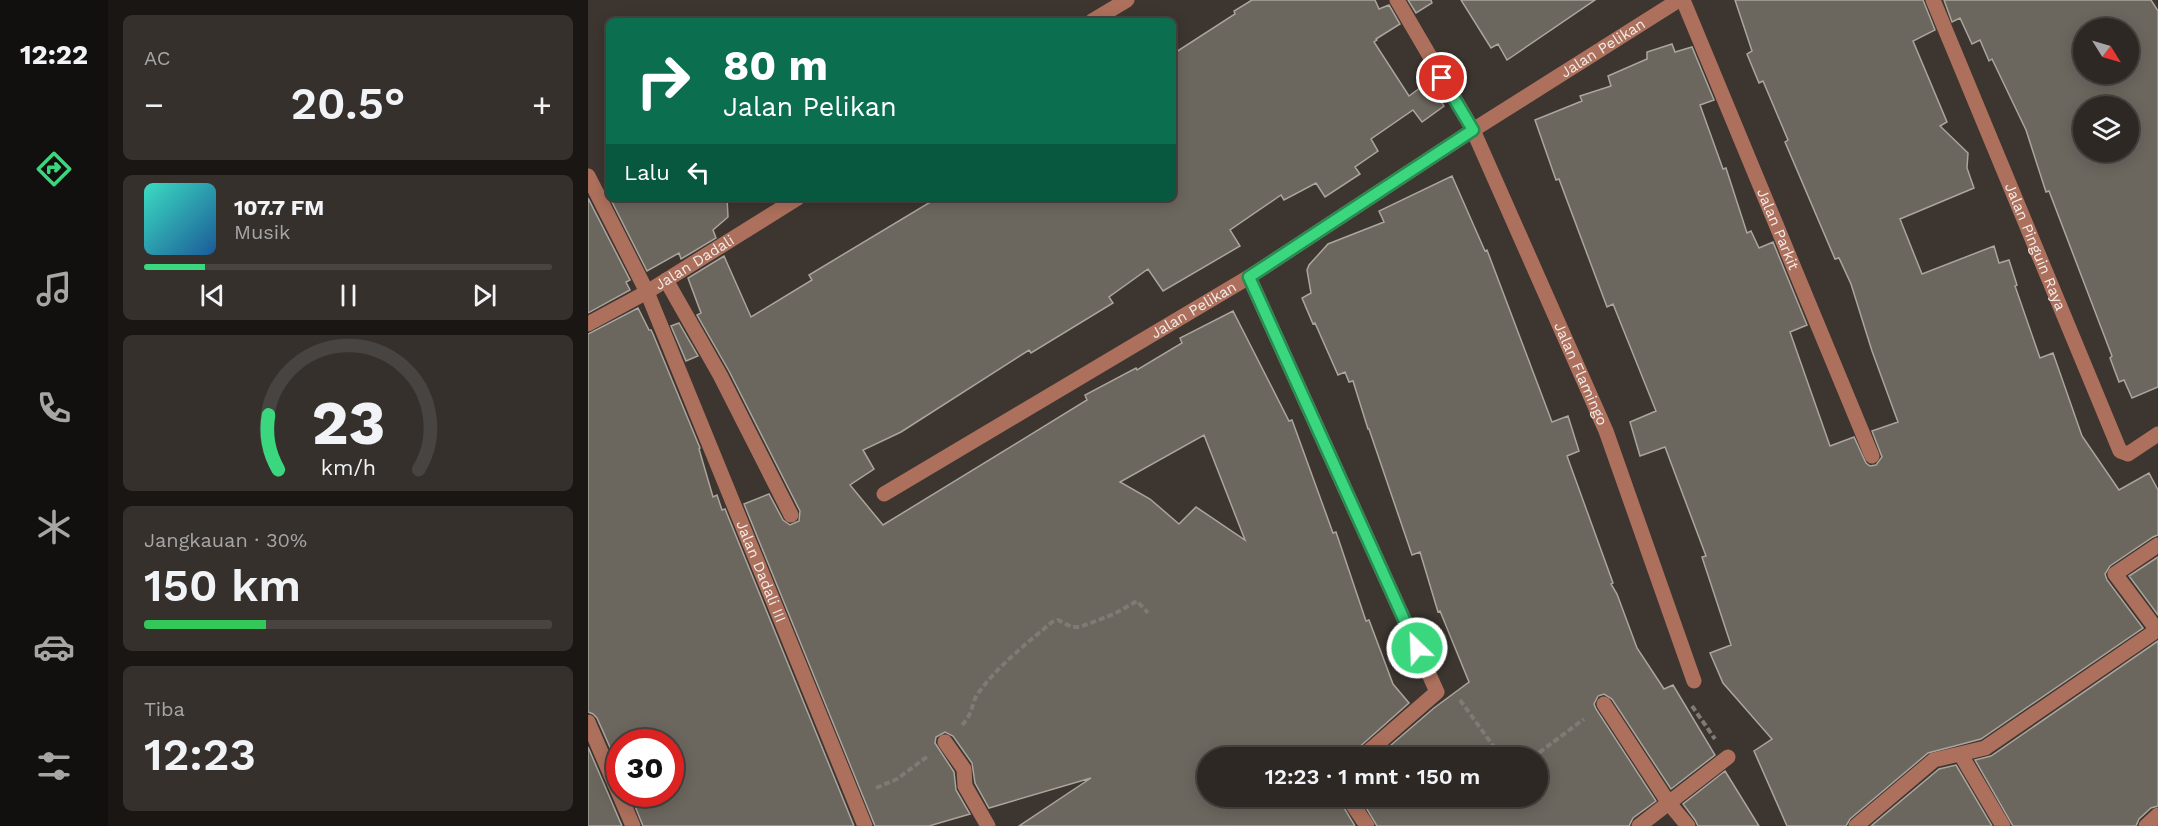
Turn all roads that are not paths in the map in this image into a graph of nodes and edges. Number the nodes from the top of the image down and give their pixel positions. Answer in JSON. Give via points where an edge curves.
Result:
{"nodes":[{"id":1,"x":1127,"y":0,"type":"edge"},
{"id":2,"x":1397,"y":0,"type":"edge"},
{"id":3,"x":1681,"y":0,"type":"edge"},
{"id":4,"x":1933,"y":0,"type":"edge"},
{"id":5,"x":1097,"y":18,"type":"edge"},
{"id":6,"x":1473,"y":130,"type":"junction"},
{"id":7,"x":588,"y":176,"type":"edge"},
{"id":8,"x":793,"y":201,"type":"edge"},
{"id":9,"x":1249,"y":277,"type":"junction"},
{"id":10,"x":666,"y":280,"type":"junction"},
{"id":11,"x":647,"y":292,"type":"junction"},
{"id":12,"x":588,"y":324,"type":"edge"},
{"id":13,"x":2158,"y":434,"type":"edge"},
{"id":14,"x":1872,"y":456,"type":"dead end"},
{"id":15,"x":884,"y":494,"type":"dead end"},
{"id":16,"x":791,"y":514,"type":"dead end"},
{"id":17,"x":2158,"y":545,"type":"edge"},
{"id":18,"x":2158,"y":630,"type":"edge"},
{"id":19,"x":1694,"y":681,"type":"road end"},
{"id":20,"x":1604,"y":704,"type":"road end"},
{"id":21,"x":588,"y":722,"type":"edge"},
{"id":22,"x":945,"y":742,"type":"road end"},
{"id":23,"x":1374,"y":747,"type":"edge"},
{"id":24,"x":1961,"y":755,"type":"junction"},
{"id":25,"x":1728,"y":757,"type":"road end"},
{"id":26,"x":1668,"y":802,"type":"junction"},
{"id":27,"x":1354,"y":807,"type":"edge"},
{"id":28,"x":2158,"y":815,"type":"edge"},
{"id":29,"x":633,"y":826,"type":"edge"},
{"id":30,"x":865,"y":826,"type":"edge"},
{"id":31,"x":988,"y":826,"type":"edge"},
{"id":32,"x":1367,"y":826,"type":"edge"},
{"id":33,"x":1639,"y":826,"type":"edge"},
{"id":34,"x":1688,"y":826,"type":"edge"},
{"id":35,"x":1856,"y":826,"type":"edge"},
{"id":36,"x":2003,"y":826,"type":"edge"},
{"id":37,"x":2146,"y":826,"type":"edge"}],
"edges":[{"from":1,"to":5,"type":"street"},
{"from":2,"to":6,"type":"street","name":"Jalan Flamingo"},
{"from":3,"to":6,"type":"street","name":"Jalan Pelikan"},
{"from":3,"to":14,"type":"street","name":"Jalan Parkit"},
{"from":4,"to":13,"type":"street","name":"Jalan Pinguin Raya","via":[[2120,451],[2134,452]]},
{"from":6,"to":9,"type":"street","name":"Jalan Pelikan"},
{"from":6,"to":19,"type":"street","name":"Jalan Flamingo","via":[[1606,431]]},
{"from":7,"to":11,"type":"street","name":"Jalan Dadali III"},
{"from":8,"to":10,"type":"street","name":"Jalan Dadali"},
{"from":9,"to":15,"type":"street","name":"Jalan Pelikan"},
{"from":9,"to":23,"type":"street","via":[[1437,692]]},
{"from":10,"to":11,"type":"street","name":"Jalan Dadali"},
{"from":10,"to":16,"type":"street"},
{"from":11,"to":12,"type":"street","name":"Jalan Dadali"},
{"from":11,"to":30,"type":"street","name":"Jalan Dadali III"},
{"from":17,"to":18,"type":"street","via":[[2115,574]]},
{"from":18,"to":24,"type":"street","via":[[1985,748]]},
{"from":20,"to":26,"type":"street"},
{"from":21,"to":29,"type":"street"},
{"from":22,"to":31,"type":"street","via":[[964,769],[965,786]]},
{"from":24,"to":35,"type":"street","via":[[1934,760]]},
{"from":24,"to":36,"type":"street"},
{"from":25,"to":26,"type":"street"},
{"from":26,"to":33,"type":"street"},
{"from":26,"to":34,"type":"street"},
{"from":27,"to":32,"type":"street"},
{"from":28,"to":37,"type":"street"}]}
